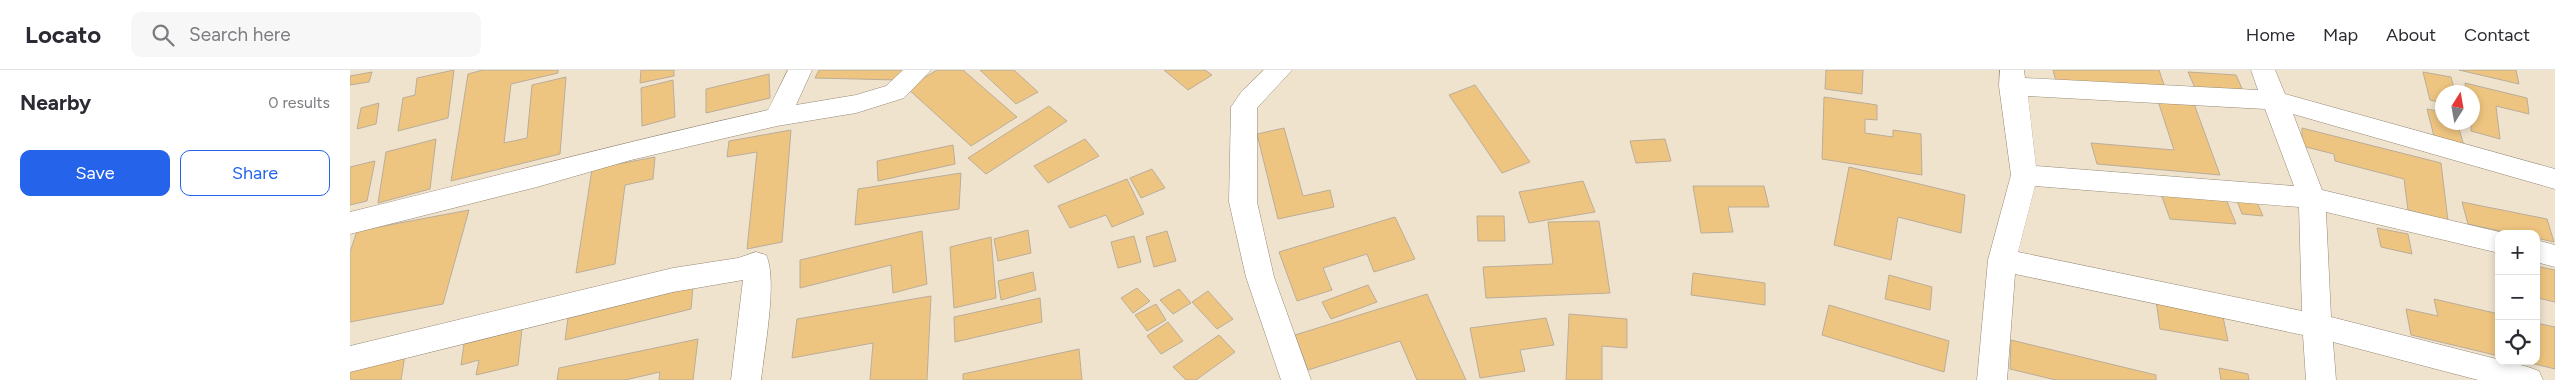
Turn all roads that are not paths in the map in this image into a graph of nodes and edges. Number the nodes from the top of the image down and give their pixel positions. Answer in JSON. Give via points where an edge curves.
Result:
{"nodes":[{"id":1,"x":800,"y":70,"type":"edge"},
{"id":2,"x":919,"y":70,"type":"edge"},
{"id":3,"x":1280,"y":70,"type":"edge"},
{"id":4,"x":2263,"y":70,"type":"edge"},
{"id":5,"x":2012,"y":78,"type":"edge"},
{"id":6,"x":2275,"y":100,"type":"junction"},
{"id":7,"x":777,"y":117,"type":"junction"},
{"id":8,"x":2024,"y":175,"type":"junction"},
{"id":9,"x":2555,"y":179,"type":"edge"},
{"id":10,"x":2312,"y":198,"type":"junction"},
{"id":11,"x":350,"y":223,"type":"edge"},
{"id":12,"x":2495,"y":241,"type":"edge"},
{"id":13,"x":2540,"y":253,"type":"edge"},
{"id":14,"x":2555,"y":256,"type":"edge"},
{"id":15,"x":2002,"y":260,"type":"junction"},
{"id":16,"x":2316,"y":326,"type":"junction"},
{"id":17,"x":350,"y":359,"type":"edge"},
{"id":18,"x":746,"y":380,"type":"edge"},
{"id":19,"x":1296,"y":380,"type":"edge"},
{"id":20,"x":1992,"y":380,"type":"edge"},
{"id":21,"x":2321,"y":380,"type":"edge"},
{"id":22,"x":2528,"y":380,"type":"edge"}],
"edges":[{"from":1,"to":7,"type":"street"},
{"from":2,"to":7,"type":"street","via":[[895,92],[856,104]]},
{"from":3,"to":19,"type":"street","via":[[1244,107],[1244,202],[1260,277]]},
{"from":4,"to":6,"type":"street"},
{"from":5,"to":6,"type":"street"},
{"from":5,"to":8,"type":"street"},
{"from":6,"to":9,"type":"street"},
{"from":6,"to":10,"type":"street"},
{"from":7,"to":11,"type":"street","via":[[631,150]]},
{"from":8,"to":10,"type":"street"},
{"from":8,"to":15,"type":"street"},
{"from":10,"to":12,"type":"street"},
{"from":10,"to":16,"type":"street"},
{"from":13,"to":14,"type":"street"},
{"from":15,"to":16,"type":"street"},
{"from":15,"to":20,"type":"street"},
{"from":16,"to":21,"type":"street"},
{"from":16,"to":22,"type":"street"},
{"from":17,"to":18,"type":"street","via":[[664,282],[740,269],[756,263],[757,281]]}]}
